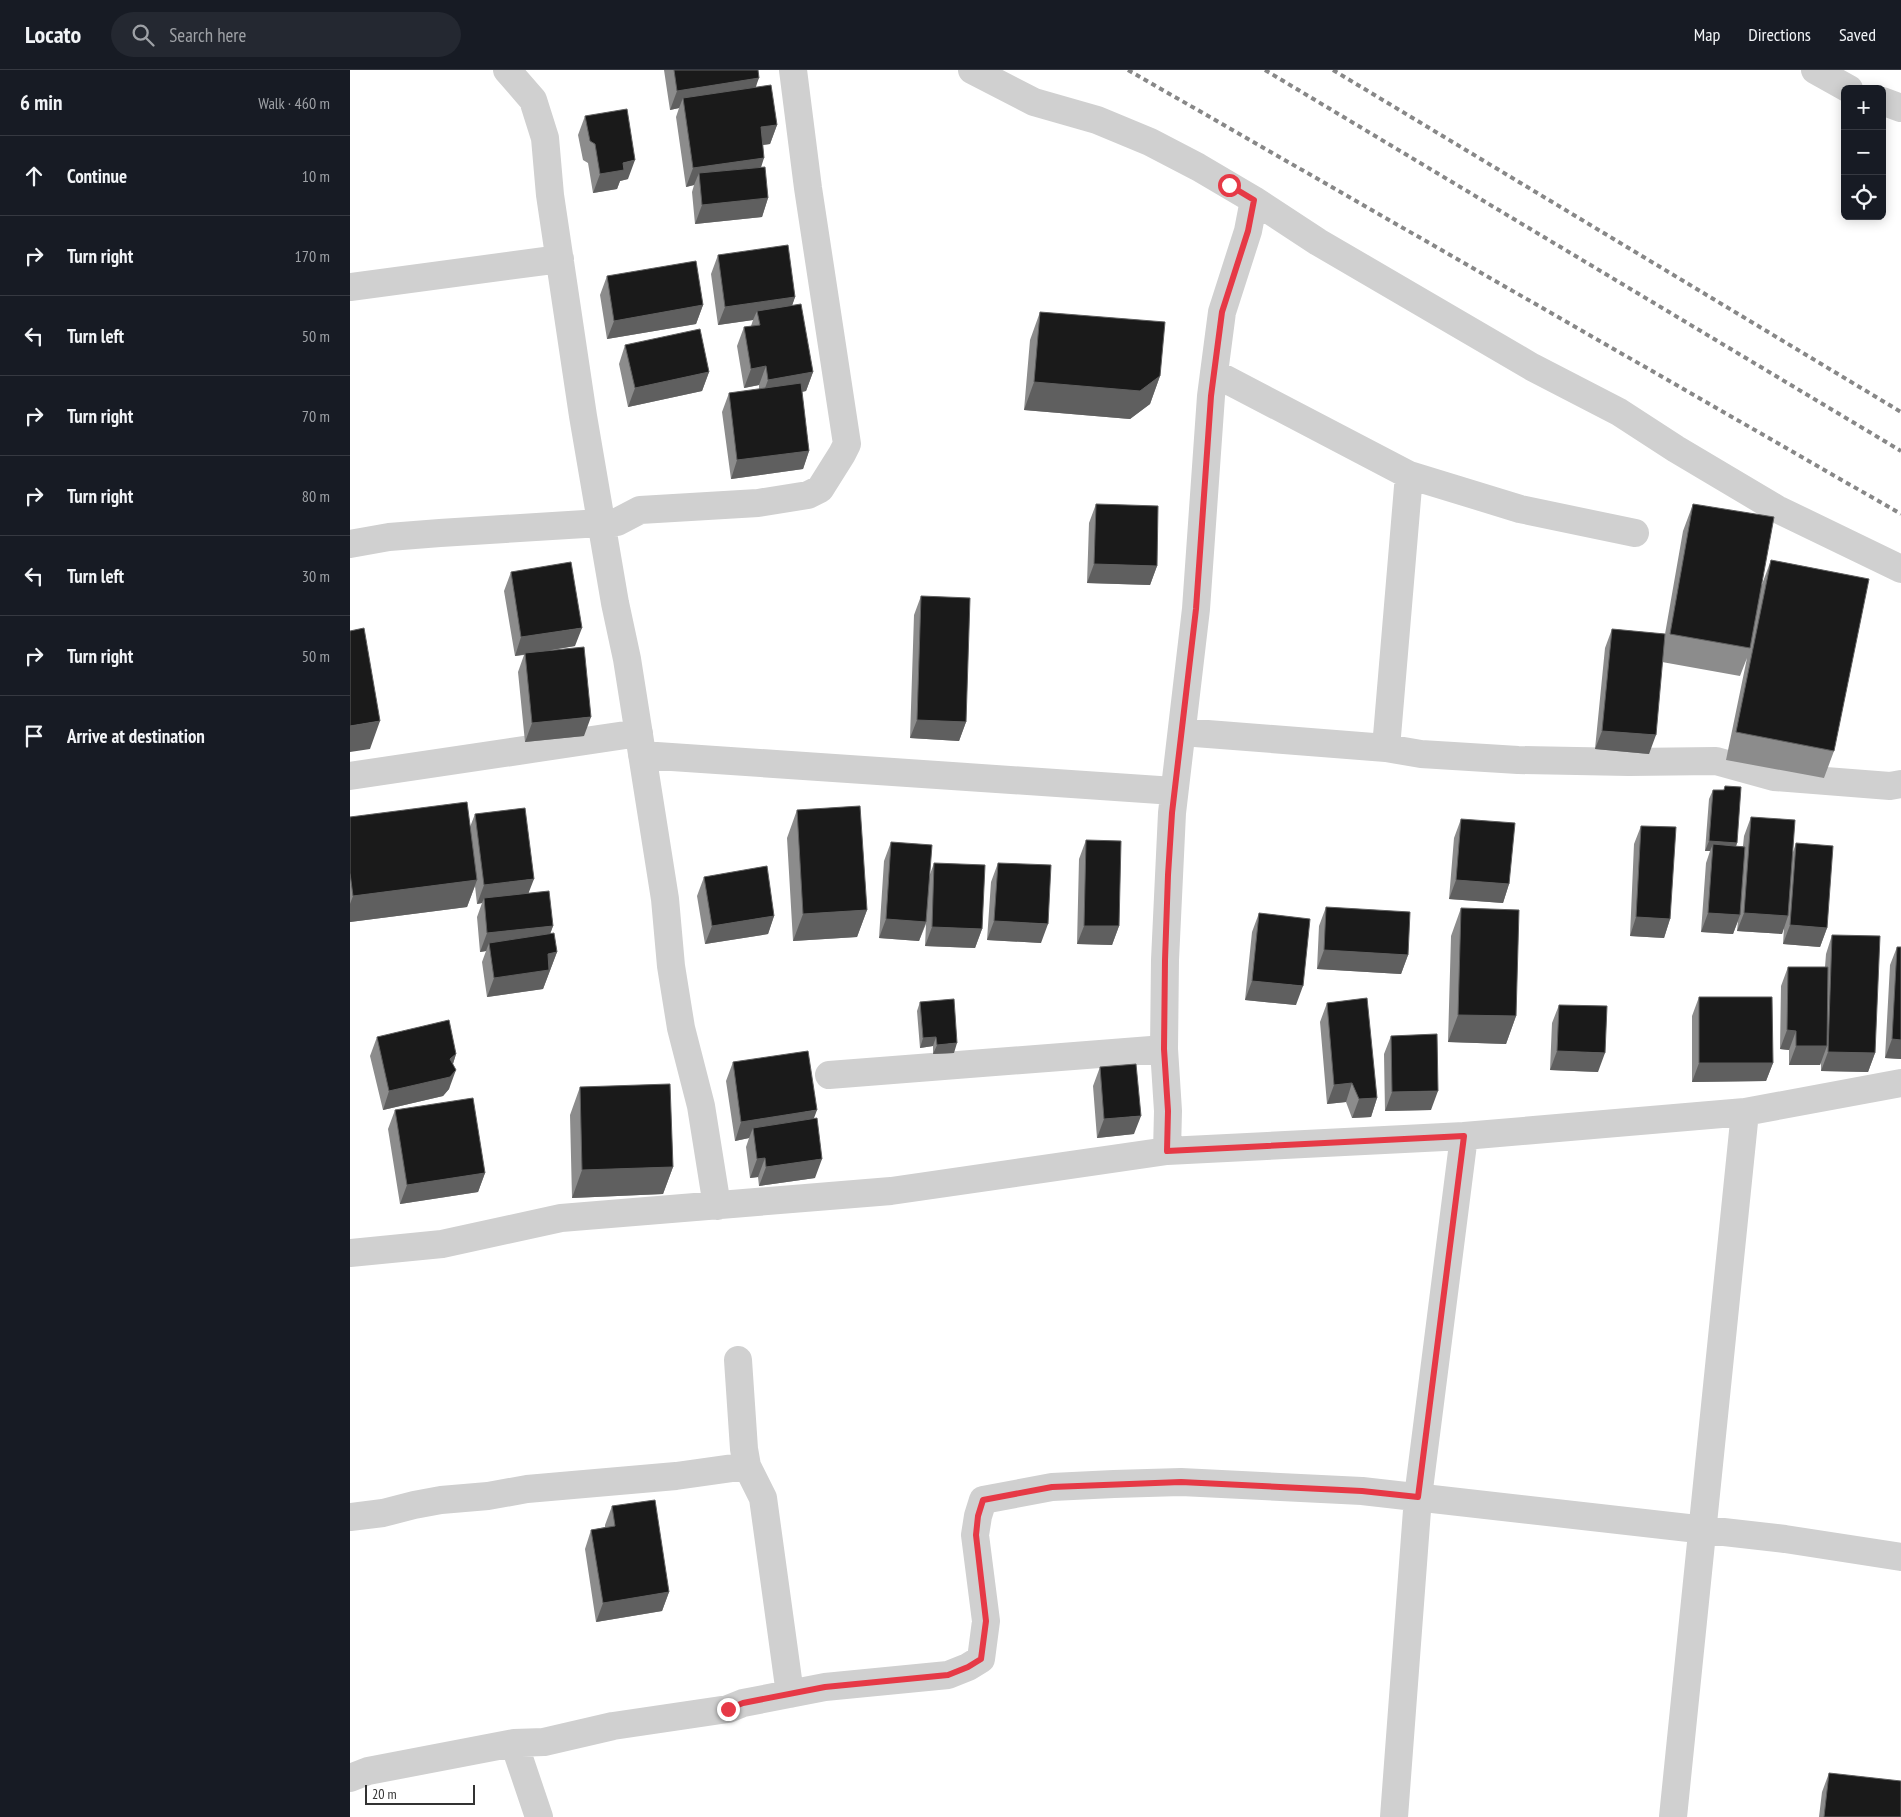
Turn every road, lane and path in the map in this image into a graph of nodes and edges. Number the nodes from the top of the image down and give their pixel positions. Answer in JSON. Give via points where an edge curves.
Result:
{"nodes":[{"id":1,"x":507,"y":70,"type":"edge"},
{"id":2,"x":793,"y":70,"type":"edge"},
{"id":3,"x":972,"y":70,"type":"edge"},
{"id":4,"x":1815,"y":70,"type":"edge"},
{"id":5,"x":1861,"y":70,"type":"edge"},
{"id":6,"x":1842,"y":85,"type":"edge"},
{"id":7,"x":1855,"y":85,"type":"edge"},
{"id":8,"x":1886,"y":102,"type":"edge"},
{"id":9,"x":1901,"y":108,"type":"edge"},
{"id":10,"x":1254,"y":200,"type":"junction"},
{"id":11,"x":560,"y":259,"type":"junction"},
{"id":12,"x":350,"y":287,"type":"edge"},
{"id":13,"x":1214,"y":372,"type":"junction"},
{"id":14,"x":1409,"y":475,"type":"junction"},
{"id":15,"x":602,"y":523,"type":"junction"},
{"id":16,"x":1635,"y":532,"type":"dead end"},
{"id":17,"x":350,"y":544,"type":"edge"},
{"id":18,"x":1901,"y":569,"type":"edge"},
{"id":19,"x":1182,"y":732,"type":"junction"},
{"id":20,"x":641,"y":744,"type":"junction"},
{"id":21,"x":1386,"y":748,"type":"junction"},
{"id":22,"x":350,"y":776,"type":"edge"},
{"id":23,"x":1901,"y":784,"type":"edge"},
{"id":24,"x":1174,"y":790,"type":"junction"},
{"id":25,"x":1164,"y":1049,"type":"junction"},
{"id":26,"x":829,"y":1075,"type":"dead end"},
{"id":27,"x":1901,"y":1083,"type":"edge"},
{"id":28,"x":1745,"y":1112,"type":"junction"},
{"id":29,"x":1464,"y":1136,"type":"junction"},
{"id":30,"x":1167,"y":1151,"type":"junction"},
{"id":31,"x":717,"y":1206,"type":"junction"},
{"id":32,"x":350,"y":1253,"type":"edge"},
{"id":33,"x":738,"y":1360,"type":"dead end"},
{"id":34,"x":747,"y":1466,"type":"junction"},
{"id":35,"x":1418,"y":1497,"type":"junction"},
{"id":36,"x":350,"y":1517,"type":"edge"},
{"id":37,"x":1703,"y":1530,"type":"junction"},
{"id":38,"x":1901,"y":1557,"type":"edge"},
{"id":39,"x":790,"y":1694,"type":"junction"},
{"id":40,"x":514,"y":1743,"type":"junction"},
{"id":41,"x":350,"y":1778,"type":"edge"},
{"id":42,"x":539,"y":1817,"type":"edge"},
{"id":43,"x":1394,"y":1817,"type":"edge"},
{"id":44,"x":1673,"y":1817,"type":"edge"}],
"edges":[{"from":1,"to":11,"type":"street","via":[[533,100],[545,138]]},
{"from":2,"to":15,"type":"street","via":[[847,444],[820,489],[808,495],[758,503],[640,510],[617,522]]},
{"from":3,"to":10,"type":"street","via":[[1034,102],[1097,120],[1150,142]]},
{"from":4,"to":6,"type":"street"},
{"from":5,"to":7,"type":"street"},
{"from":8,"to":9,"type":"street"},
{"from":10,"to":13,"type":"street","via":[[1248,231],[1222,312]]},
{"from":10,"to":18,"type":"street","via":[[1318,242],[1532,367],[1619,412],[1777,509]]},
{"from":11,"to":12,"type":"street"},
{"from":11,"to":15,"type":"street"},
{"from":13,"to":14,"type":"street"},
{"from":13,"to":19,"type":"street","via":[[1196,609]]},
{"from":14,"to":16,"type":"street","via":[[1520,509]]},
{"from":14,"to":21,"type":"street"},
{"from":15,"to":17,"type":"street","via":[[440,533]]},
{"from":15,"to":20,"type":"street"},
{"from":19,"to":21,"type":"street"},
{"from":19,"to":24,"type":"street"},
{"from":20,"to":22,"type":"street"},
{"from":20,"to":24,"type":"street"},
{"from":20,"to":31,"type":"street","via":[[681,1028],[701,1106]]},
{"from":21,"to":23,"type":"street","via":[[1421,754],[1551,761],[1716,761],[1774,777],[1890,786]]},
{"from":24,"to":25,"type":"street","via":[[1168,875]]},
{"from":25,"to":26,"type":"street"},
{"from":25,"to":30,"type":"street"},
{"from":27,"to":28,"type":"street"},
{"from":28,"to":29,"type":"street"},
{"from":28,"to":37,"type":"street"},
{"from":29,"to":30,"type":"street"},
{"from":29,"to":35,"type":"street"},
{"from":30,"to":31,"type":"street","via":[[891,1191]]},
{"from":31,"to":32,"type":"street","via":[[561,1218],[442,1244]]},
{"from":33,"to":34,"type":"street"},
{"from":34,"to":36,"type":"street","via":[[441,1500]]},
{"from":34,"to":39,"type":"street","via":[[763,1498]]},
{"from":35,"to":37,"type":"street"},
{"from":35,"to":39,"type":"street","via":[[1181,1482],[1052,1487],[983,1500],[976,1535],[986,1621],[981,1659],[948,1675],[825,1687]]},
{"from":35,"to":43,"type":"street"},
{"from":37,"to":38,"type":"street"},
{"from":37,"to":44,"type":"street"},
{"from":39,"to":40,"type":"street","via":[[728,1709],[613,1726],[544,1742]]},
{"from":40,"to":41,"type":"street","via":[[368,1771]]},
{"from":40,"to":42,"type":"street"}]}
